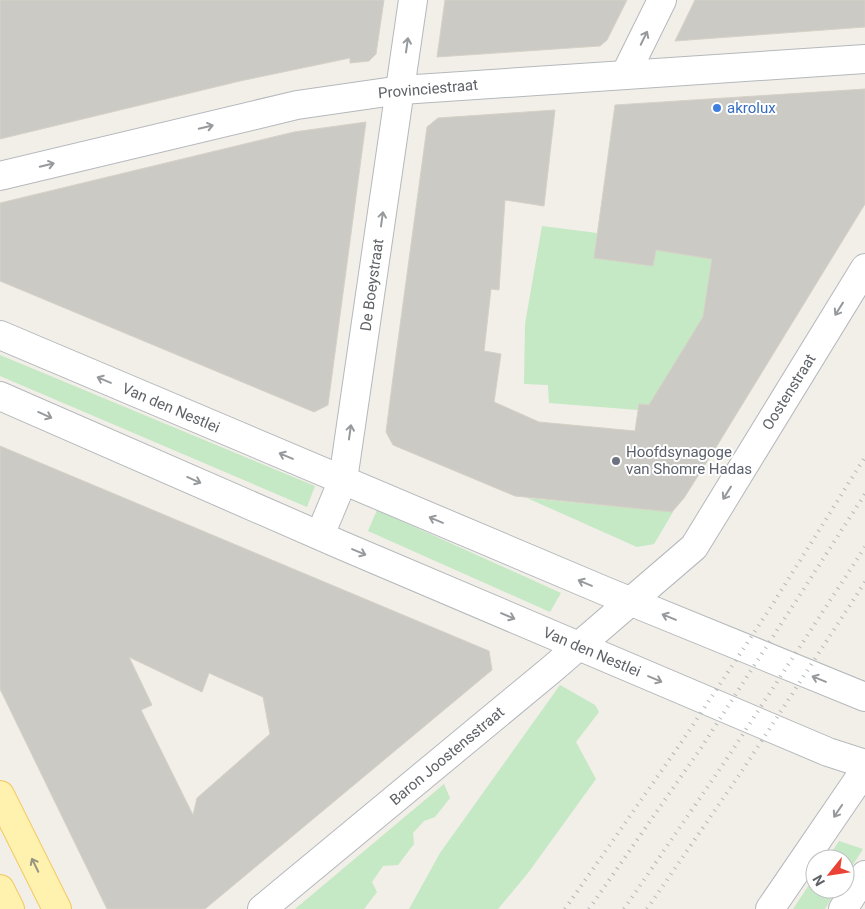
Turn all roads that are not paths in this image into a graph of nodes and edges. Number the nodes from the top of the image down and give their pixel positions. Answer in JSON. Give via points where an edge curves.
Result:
{"nodes":[{"id":1,"x":413,"y":0,"type":"edge"},
{"id":2,"x":662,"y":0,"type":"edge"},
{"id":3,"x":865,"y":59,"type":"edge"},
{"id":4,"x":625,"y":75,"type":"junction"},
{"id":5,"x":401,"y":90,"type":"junction"},
{"id":6,"x":0,"y":176,"type":"edge"},
{"id":7,"x":865,"y":268,"type":"edge"},
{"id":8,"x":0,"y":335,"type":"edge"},
{"id":9,"x":0,"y":396,"type":"edge"},
{"id":10,"x":343,"y":480,"type":"junction"},
{"id":11,"x":320,"y":536,"type":"junction"},
{"id":12,"x":631,"y":601,"type":"junction"},
{"id":13,"x":578,"y":646,"type":"junction"},
{"id":14,"x":865,"y":697,"type":"edge"},
{"id":15,"x":865,"y":764,"type":"edge"},
{"id":16,"x":865,"y":770,"type":"edge"},
{"id":17,"x":0,"y":795,"type":"edge"},
{"id":18,"x":865,"y":875,"type":"edge"},
{"id":19,"x":0,"y":889,"type":"edge"},
{"id":20,"x":10,"y":909,"type":"edge"},
{"id":21,"x":56,"y":909,"type":"edge"},
{"id":22,"x":262,"y":909,"type":"edge"},
{"id":23,"x":770,"y":909,"type":"edge"},
{"id":24,"x":843,"y":909,"type":"edge"}],
"edges":[{"from":5,"to":1,"type":"street","name":"De Boeystraat","one_way":true},
{"from":4,"to":2,"type":"street","one_way":true},
{"from":3,"to":4,"type":"street","name":"Provinciestraat"},
{"from":4,"to":5,"type":"street","name":"Provinciestraat"},
{"from":6,"to":5,"type":"street","name":"Provinciestraat","one_way":true,"via":[[297,106]]},
{"from":10,"to":5,"type":"street","name":"De Boeystraat","one_way":true},
{"from":7,"to":12,"type":"street","name":"Oostenstraat","one_way":true,"via":[[694,547]]},
{"from":10,"to":8,"type":"street","name":"Van den Nestlei","one_way":true},
{"from":9,"to":11,"type":"street","name":"Van den Nestlei","one_way":true},
{"from":10,"to":11,"type":"street"},
{"from":12,"to":10,"type":"street","name":"Van den Nestlei","one_way":true},
{"from":11,"to":13,"type":"street","name":"Van den Nestlei","one_way":true},
{"from":12,"to":13,"type":"street","name":"Baron Joostensstraat"},
{"from":14,"to":12,"type":"street","name":"Van den Nestlei","one_way":true},
{"from":13,"to":15,"type":"street","name":"Van den Nestlei","one_way":true,"via":[[819,748]]},
{"from":13,"to":22,"type":"street","name":"Baron Joostensstraat"},
{"from":16,"to":23,"type":"street","one_way":true},
{"from":21,"to":17,"type":"main road","one_way":true},
{"from":18,"to":24,"type":"street"},
{"from":19,"to":20,"type":"main road"}]}
